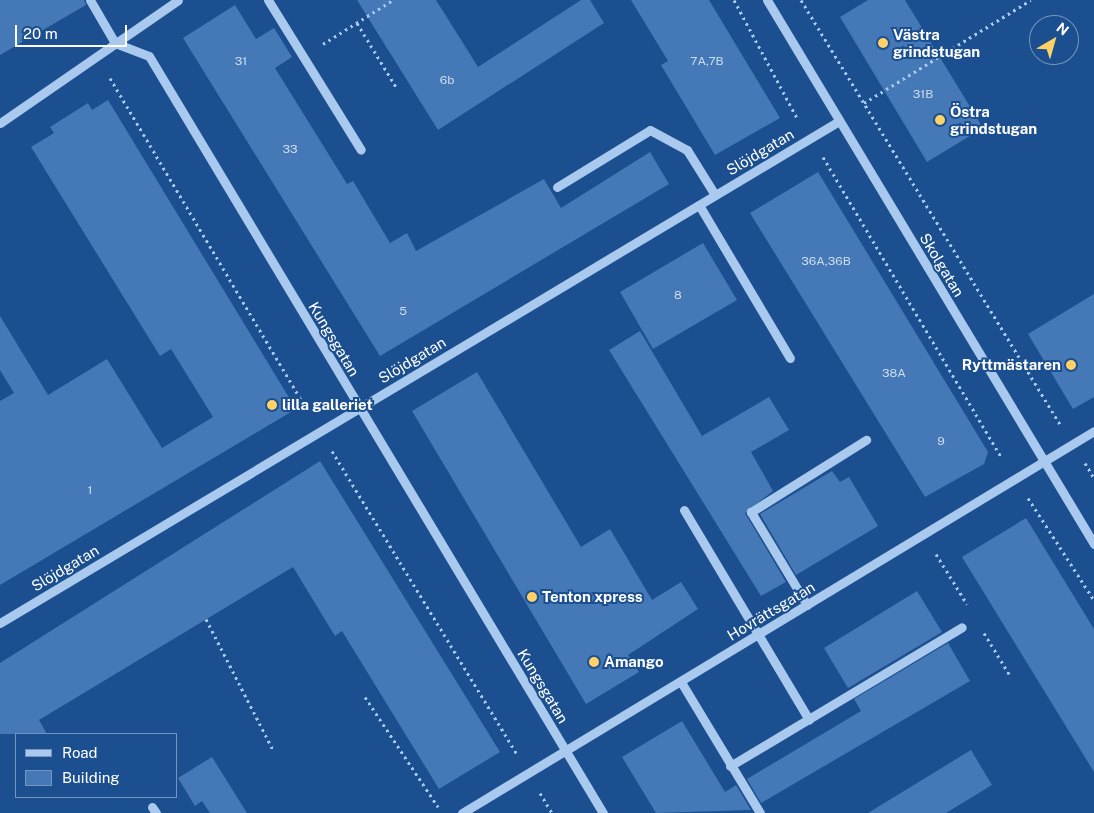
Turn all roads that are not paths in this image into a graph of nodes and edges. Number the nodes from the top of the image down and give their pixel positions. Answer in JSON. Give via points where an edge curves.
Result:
{"nodes":[{"id":1,"x":90,"y":0,"type":"edge"},
{"id":2,"x":178,"y":0,"type":"edge"},
{"id":3,"x":268,"y":0,"type":"edge"},
{"id":4,"x":767,"y":0,"type":"edge"},
{"id":5,"x":115,"y":43,"type":"junction"},
{"id":6,"x":839,"y":121,"type":"junction"},
{"id":7,"x":0,"y":124,"type":"edge"},
{"id":8,"x":361,"y":150,"type":"dead end"},
{"id":9,"x":557,"y":187,"type":"dead end"},
{"id":10,"x":715,"y":195,"type":"junction"},
{"id":11,"x":699,"y":205,"type":"junction"},
{"id":12,"x":790,"y":358,"type":"dead end"},
{"id":13,"x":359,"y":407,"type":"junction"},
{"id":14,"x":1094,"y":431,"type":"edge"},
{"id":15,"x":866,"y":440,"type":"dead end"},
{"id":16,"x":1044,"y":461,"type":"junction"},
{"id":17,"x":684,"y":510,"type":"dead end"},
{"id":18,"x":1094,"y":544,"type":"edge"},
{"id":19,"x":807,"y":605,"type":"junction"},
{"id":20,"x":0,"y":623,"type":"edge"},
{"id":21,"x":962,"y":626,"type":"dead end"},
{"id":22,"x":759,"y":634,"type":"junction"},
{"id":23,"x":681,"y":682,"type":"junction"},
{"id":24,"x":809,"y":720,"type":"junction"},
{"id":25,"x":566,"y":751,"type":"junction"},
{"id":26,"x":730,"y":766,"type":"junction"},
{"id":27,"x":462,"y":813,"type":"edge"},
{"id":28,"x":603,"y":813,"type":"edge"},
{"id":29,"x":760,"y":813,"type":"edge"}],
"edges":[{"from":1,"to":5,"type":"street"},
{"from":2,"to":5,"type":"street"},
{"from":3,"to":8,"type":"street"},
{"from":4,"to":6,"type":"street","name":"Skolgatan"},
{"from":5,"to":7,"type":"street"},
{"from":5,"to":13,"type":"street","name":"Kungsgatan","via":[[149,56]]},
{"from":6,"to":10,"type":"street","name":"Slöjdgatan"},
{"from":6,"to":16,"type":"street","name":"Skolgatan"},
{"from":9,"to":10,"type":"street","via":[[650,130],[687,150]]},
{"from":10,"to":11,"type":"street","name":"Slöjdgatan"},
{"from":11,"to":12,"type":"street"},
{"from":11,"to":13,"type":"street","name":"Slöjdgatan"},
{"from":13,"to":20,"type":"street","name":"Slöjdgatan"},
{"from":13,"to":25,"type":"street","name":"Kungsgatan"},
{"from":14,"to":16,"type":"street","name":"Hovrättsgatan"},
{"from":15,"to":19,"type":"street","via":[[751,512]]},
{"from":16,"to":18,"type":"street","name":"Skolgatan"},
{"from":16,"to":19,"type":"street","name":"Hovrättsgatan"},
{"from":17,"to":22,"type":"street"},
{"from":19,"to":22,"type":"street","name":"Hovrättsgatan"},
{"from":21,"to":24,"type":"street"},
{"from":22,"to":23,"type":"street","name":"Hovrättsgatan"},
{"from":22,"to":24,"type":"street"},
{"from":23,"to":25,"type":"street","name":"Hovrättsgatan"},
{"from":23,"to":26,"type":"street"},
{"from":24,"to":26,"type":"street"},
{"from":25,"to":27,"type":"street","name":"Hovrättsgatan"},
{"from":25,"to":28,"type":"street","name":"Kungsgatan"},
{"from":26,"to":29,"type":"street"}]}
